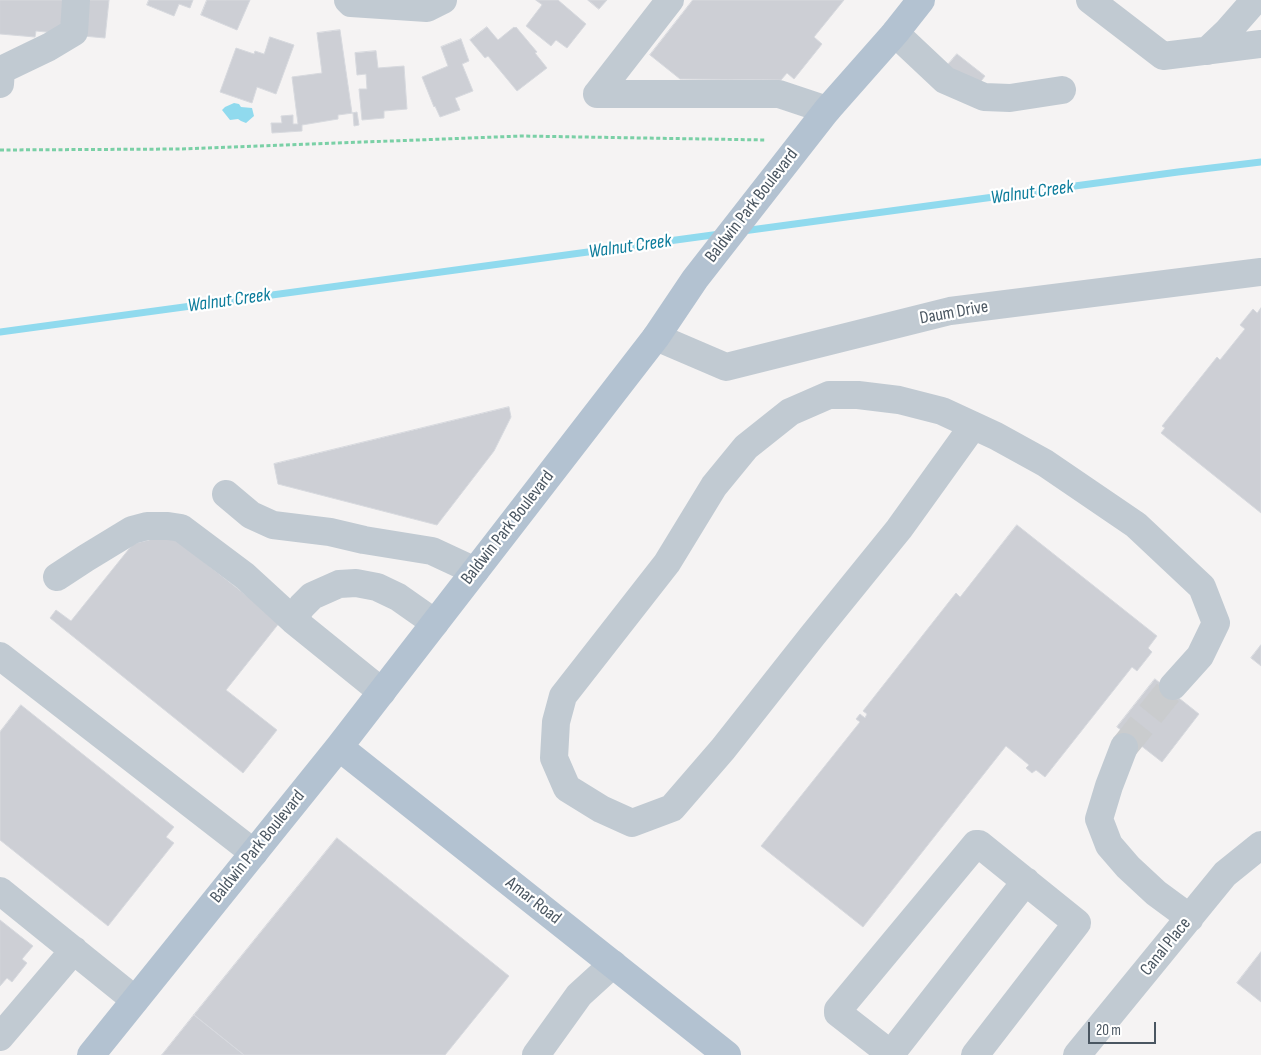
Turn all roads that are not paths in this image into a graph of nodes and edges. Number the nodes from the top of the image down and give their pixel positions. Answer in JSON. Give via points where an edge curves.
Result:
{"nodes":[{"id":1,"x":76,"y":0,"type":"edge"},
{"id":2,"x":348,"y":0,"type":"edge"},
{"id":3,"x":443,"y":0,"type":"edge"},
{"id":4,"x":670,"y":0,"type":"edge"},
{"id":5,"x":921,"y":0,"type":"edge"},
{"id":6,"x":1090,"y":0,"type":"edge"},
{"id":7,"x":1255,"y":0,"type":"edge"},
{"id":8,"x":895,"y":33,"type":"junction"},
{"id":9,"x":1244,"y":40,"type":"edge"},
{"id":10,"x":0,"y":84,"type":"edge"},
{"id":11,"x":1062,"y":90,"type":"dead end"},
{"id":12,"x":827,"y":110,"type":"junction"},
{"id":13,"x":1261,"y":272,"type":"edge"},
{"id":14,"x":663,"y":327,"type":"junction"},
{"id":15,"x":973,"y":426,"type":"junction"},
{"id":16,"x":226,"y":494,"type":"dead end"},
{"id":17,"x":475,"y":571,"type":"junction"},
{"id":18,"x":57,"y":577,"type":"dead end"},
{"id":19,"x":293,"y":620,"type":"junction"},
{"id":20,"x":435,"y":623,"type":"junction"},
{"id":21,"x":0,"y":656,"type":"edge"},
{"id":22,"x":1173,"y":686,"type":"tunnel mouth"},
{"id":23,"x":382,"y":692,"type":"junction"},
{"id":24,"x":339,"y":747,"type":"junction"},
{"id":25,"x":1124,"y":747,"type":"tunnel mouth"},
{"id":26,"x":1261,"y":845,"type":"edge"},
{"id":27,"x":254,"y":853,"type":"junction"},
{"id":28,"x":1026,"y":881,"type":"junction"},
{"id":29,"x":0,"y":891,"type":"edge"},
{"id":30,"x":1190,"y":918,"type":"junction"},
{"id":31,"x":74,"y":950,"type":"junction"},
{"id":32,"x":613,"y":964,"type":"junction"},
{"id":33,"x":135,"y":1000,"type":"junction"},
{"id":34,"x":0,"y":1037,"type":"edge"},
{"id":35,"x":91,"y":1055,"type":"edge"},
{"id":36,"x":536,"y":1055,"type":"edge"},
{"id":37,"x":727,"y":1055,"type":"edge"},
{"id":38,"x":891,"y":1055,"type":"edge"},
{"id":39,"x":975,"y":1055,"type":"edge"},
{"id":40,"x":1077,"y":1055,"type":"edge"}],
"edges":[{"from":1,"to":10,"type":"street","via":[[74,32],[1,70]]},
{"from":2,"to":3,"type":"street","via":[[351,3],[427,8]]},
{"from":4,"to":12,"type":"street","via":[[597,94],[779,94]]},
{"from":5,"to":8,"type":"main road","name":"Baldwin Park Boulevard"},
{"from":6,"to":9,"type":"street","via":[[1163,56],[1207,51]]},
{"from":7,"to":9,"type":"street"},
{"from":8,"to":11,"type":"street","via":[[945,80],[984,97],[1010,98]]},
{"from":8,"to":12,"type":"main road","name":"Baldwin Park Boulevard"},
{"from":12,"to":14,"type":"main road","name":"Baldwin Park Boulevard","via":[[695,279]]},
{"from":13,"to":14,"type":"street","name":"Daum Drive","via":[[950,310],[726,367]]},
{"from":14,"to":17,"type":"main road","name":"Baldwin Park Boulevard"},
{"from":15,"to":15,"type":"street","via":[[942,411],[899,400],[829,395],[790,412],[746,447],[714,486],[667,563],[564,696],[556,722],[554,758],[567,788],[632,823],[672,808],[899,529]]},
{"from":15,"to":22,"type":"street","via":[[1044,463],[1136,525],[1202,587],[1216,623],[1200,656]]},
{"from":16,"to":17,"type":"street","via":[[251,515],[273,525],[432,551]]},
{"from":17,"to":20,"type":"main road","name":"Baldwin Park Boulevard"},
{"from":18,"to":19,"type":"street","via":[[132,530],[148,526],[181,528],[245,576]]},
{"from":19,"to":20,"type":"street","via":[[312,596],[339,584],[356,583],[377,587],[398,597]]},
{"from":19,"to":23,"type":"street"},
{"from":20,"to":23,"type":"main road","name":"Baldwin Park Boulevard"},
{"from":21,"to":27,"type":"street"},
{"from":23,"to":24,"type":"main road","name":"Baldwin Park Boulevard"},
{"from":24,"to":27,"type":"main road","name":"Baldwin Park Boulevard"},
{"from":24,"to":32,"type":"main road","name":"Amar Road"},
{"from":25,"to":30,"type":"street","via":[[1099,818],[1109,845],[1156,893]]},
{"from":26,"to":30,"type":"street","name":"Canal Place","via":[[1225,874]]},
{"from":27,"to":33,"type":"main road","name":"Baldwin Park Boulevard"},
{"from":28,"to":38,"type":"street"},
{"from":28,"to":38,"type":"street","via":[[976,844],[838,1010]]},
{"from":28,"to":39,"type":"street","via":[[1077,924]]},
{"from":29,"to":31,"type":"street"},
{"from":30,"to":40,"type":"street","name":"Canal Place"},
{"from":31,"to":33,"type":"street"},
{"from":31,"to":34,"type":"street"},
{"from":32,"to":36,"type":"street","via":[[579,995]]},
{"from":32,"to":37,"type":"main road","name":"Amar Road"},
{"from":33,"to":35,"type":"main road","name":"Baldwin Park Boulevard"}]}
